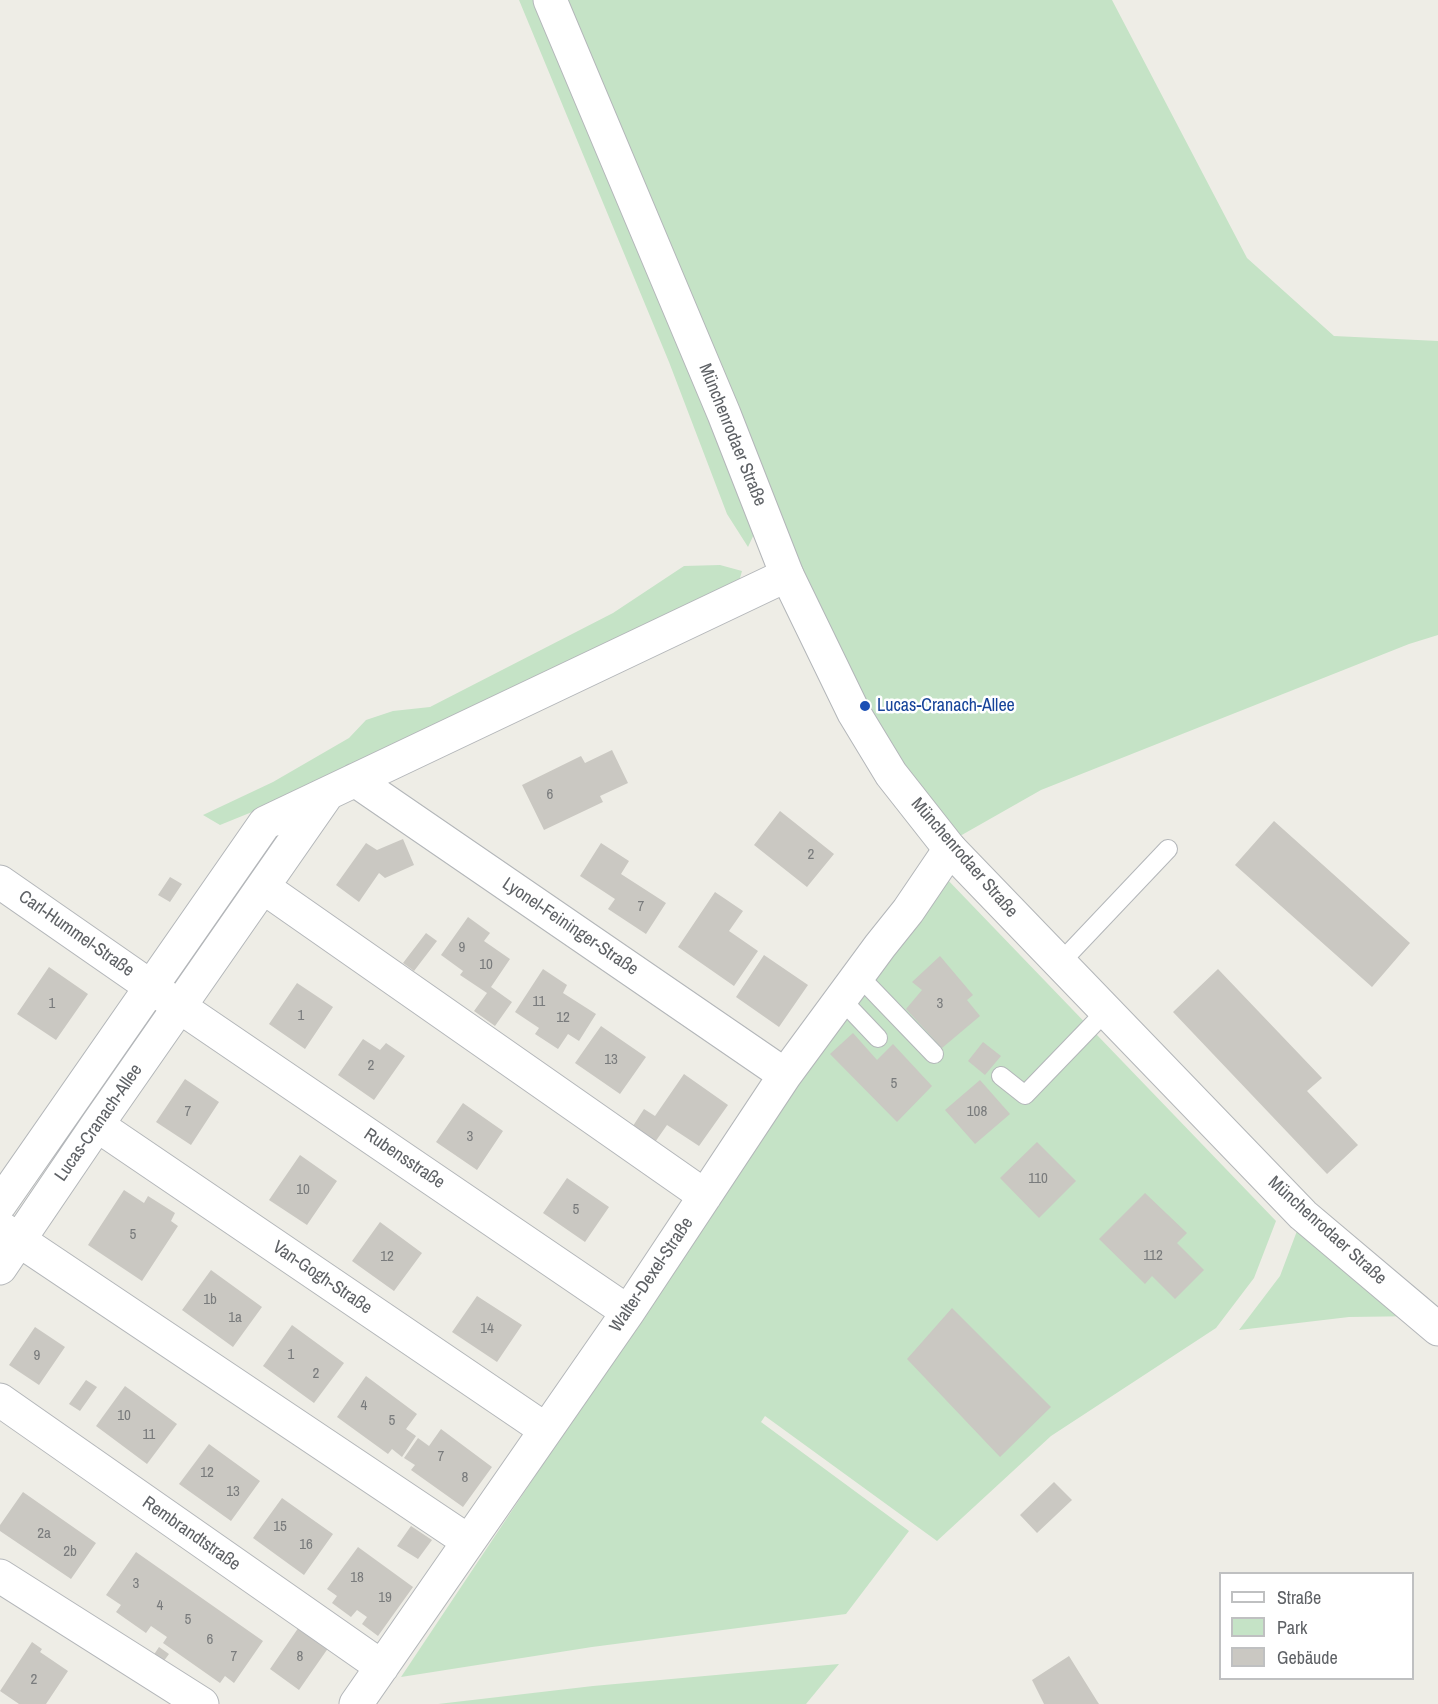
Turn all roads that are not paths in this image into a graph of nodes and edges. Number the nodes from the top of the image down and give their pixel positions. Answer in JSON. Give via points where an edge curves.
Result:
{"nodes":[{"id":1,"x":550,"y":0,"type":"edge"},
{"id":2,"x":787,"y":575,"type":"junction"},
{"id":3,"x":342,"y":786,"type":"junction"},
{"id":4,"x":951,"y":849,"type":"junction"},
{"id":5,"x":1168,"y":849,"type":"dead end"},
{"id":6,"x":0,"y":882,"type":"edge"},
{"id":7,"x":263,"y":886,"type":"junction"},
{"id":8,"x":1060,"y":963,"type":"junction"},
{"id":9,"x":152,"y":987,"type":"junction"},
{"id":10,"x":850,"y":987,"type":"junction"},
{"id":11,"x":180,"y":1007,"type":"junction"},
{"id":12,"x":1106,"y":1011,"type":"junction"},
{"id":13,"x":878,"y":1038,"type":"dead end"},
{"id":14,"x":934,"y":1054,"type":"dead end"},
{"id":15,"x":785,"y":1075,"type":"junction"},
{"id":16,"x":1001,"y":1076,"type":"dead end"},
{"id":17,"x":97,"y":1125,"type":"junction"},
{"id":18,"x":705,"y":1196,"type":"junction"},
{"id":19,"x":0,"y":1204,"type":"edge"},
{"id":20,"x":10,"y":1233,"type":"edge"},
{"id":21,"x":0,"y":1268,"type":"edge"},
{"id":22,"x":628,"y":1312,"type":"junction"},
{"id":23,"x":1438,"y":1329,"type":"edge"},
{"id":24,"x":0,"y":1400,"type":"edge"},
{"id":25,"x":546,"y":1430,"type":"junction"},
{"id":26,"x":468,"y":1541,"type":"junction"},
{"id":27,"x":0,"y":1576,"type":"edge"},
{"id":28,"x":382,"y":1667,"type":"junction"},
{"id":29,"x":202,"y":1704,"type":"edge"},
{"id":30,"x":356,"y":1704,"type":"edge"}],
"edges":[{"from":1,"to":2,"type":"street","name":"Münchenrodaer Straße"},
{"from":2,"to":3,"type":"street","name":"Lucas-Cranach-Allee"},
{"from":2,"to":4,"type":"street","name":"Münchenrodaer Straße","via":[[854,713],[891,774]]},
{"from":3,"to":7,"type":"street","name":"Lucas-Cranach-Allee"},
{"from":3,"to":9,"type":"street","name":"Lucas-Cranach-Allee","via":[[265,823]]},
{"from":3,"to":15,"type":"street","name":"Lyonel-Feininger-Straße"},
{"from":4,"to":8,"type":"street","name":"Münchenrodaer Straße"},
{"from":4,"to":10,"type":"street","name":"Walter-Dexel-Straße"},
{"from":5,"to":8,"type":"lane"},
{"from":6,"to":9,"type":"street","name":"Carl-Hummel-Straße"},
{"from":7,"to":11,"type":"street","name":"Lucas-Cranach-Allee"},
{"from":7,"to":18,"type":"street"},
{"from":8,"to":12,"type":"street","name":"Münchenrodaer Straße"},
{"from":9,"to":11,"type":"street"},
{"from":9,"to":19,"type":"street","name":"Lucas-Cranach-Allee"},
{"from":10,"to":13,"type":"lane"},
{"from":10,"to":14,"type":"lane"},
{"from":10,"to":15,"type":"street","name":"Walter-Dexel-Straße"},
{"from":11,"to":17,"type":"street","name":"Lucas-Cranach-Allee"},
{"from":11,"to":22,"type":"street","name":"Rubensstraße"},
{"from":12,"to":16,"type":"lane","via":[[1025,1095]]},
{"from":12,"to":23,"type":"street","name":"Münchenrodaer Straße","via":[[1303,1215]]},
{"from":15,"to":18,"type":"street","name":"Walter-Dexel-Straße"},
{"from":17,"to":20,"type":"street","name":"Lucas-Cranach-Allee"},
{"from":17,"to":25,"type":"street","name":"Van-Gogh-Straße"},
{"from":18,"to":22,"type":"street","name":"Walter-Dexel-Straße"},
{"from":20,"to":21,"type":"street","name":"Lucas-Cranach-Allee"},
{"from":20,"to":26,"type":"street"},
{"from":22,"to":25,"type":"street","name":"Walter-Dexel-Straße"},
{"from":24,"to":28,"type":"street","name":"Rembrandtstraße"},
{"from":25,"to":26,"type":"street","name":"Walter-Dexel-Straße"},
{"from":26,"to":28,"type":"street","name":"Walter-Dexel-Straße"},
{"from":27,"to":29,"type":"street"},
{"from":28,"to":30,"type":"street","name":"Walter-Dexel-Straße"}]}
